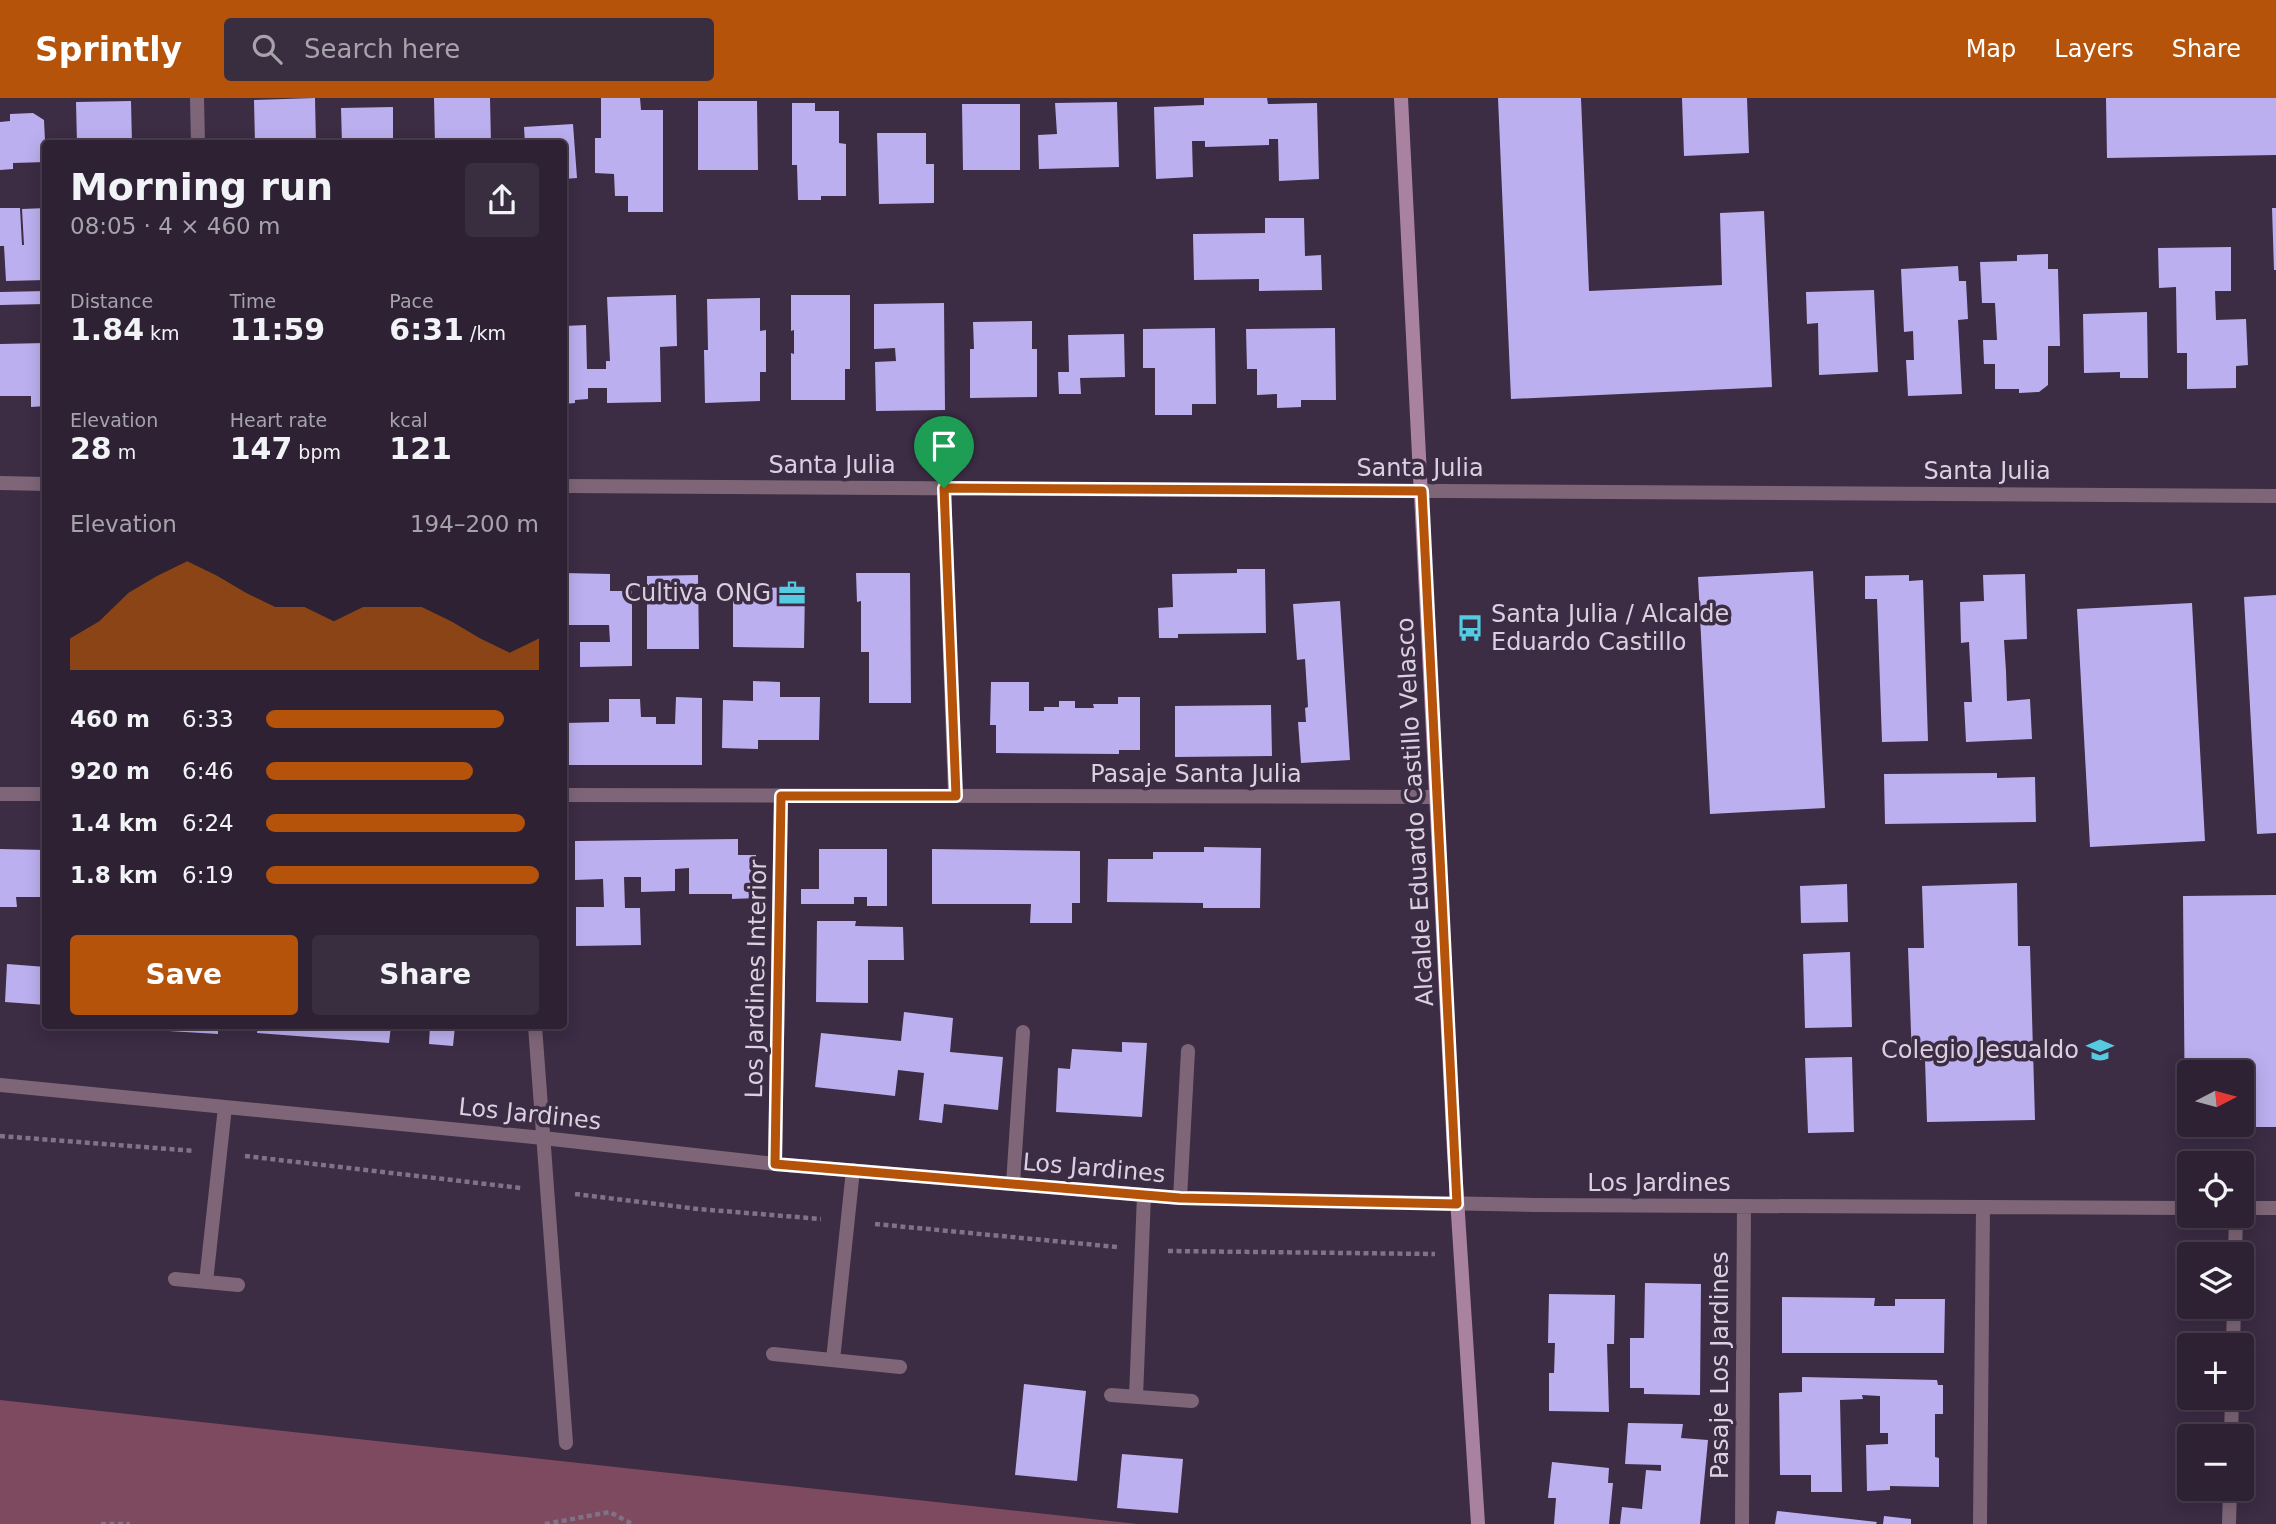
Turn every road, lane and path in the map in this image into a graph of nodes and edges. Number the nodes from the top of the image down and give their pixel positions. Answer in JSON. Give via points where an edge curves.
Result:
{"nodes":[{"id":1,"x":197,"y":98,"type":"edge"},
{"id":2,"x":1401,"y":98,"type":"edge"},
{"id":3,"x":198,"y":140,"type":"edge"},
{"id":4,"x":0,"y":483,"type":"edge"},
{"id":5,"x":42,"y":484,"type":"edge"},
{"id":6,"x":567,"y":486,"type":"edge"},
{"id":7,"x":944,"y":488,"type":"junction"},
{"id":8,"x":1422,"y":491,"type":"junction"},
{"id":9,"x":2276,"y":496,"type":"edge"},
{"id":10,"x":0,"y":794,"type":"edge"},
{"id":11,"x":42,"y":794,"type":"edge"},
{"id":12,"x":567,"y":795,"type":"edge"},
{"id":13,"x":781,"y":796,"type":"junction"},
{"id":14,"x":956,"y":796,"type":"junction"},
{"id":15,"x":1437,"y":797,"type":"junction"},
{"id":16,"x":536,"y":1029,"type":"edge"},
{"id":17,"x":1023,"y":1032,"type":"dead end"},
{"id":18,"x":1188,"y":1051,"type":"dead end"},
{"id":19,"x":0,"y":1085,"type":"edge"},
{"id":20,"x":225,"y":1107,"type":"junction"},
{"id":21,"x":544,"y":1138,"type":"junction"},
{"id":22,"x":775,"y":1164,"type":"junction"},
{"id":23,"x":853,"y":1170,"type":"junction"},
{"id":24,"x":1013,"y":1184,"type":"junction"},
{"id":25,"x":1144,"y":1195,"type":"junction"},
{"id":26,"x":1180,"y":1198,"type":"junction"},
{"id":27,"x":1457,"y":1204,"type":"junction"},
{"id":28,"x":1744,"y":1206,"type":"junction"},
{"id":29,"x":1983,"y":1207,"type":"junction"},
{"id":30,"x":2177,"y":1208,"type":"edge"},
{"id":31,"x":2254,"y":1208,"type":"edge"},
{"id":32,"x":2276,"y":1208,"type":"edge"},
{"id":33,"x":1143,"y":1250,"type":"junction"},
{"id":34,"x":1440,"y":1254,"type":"dead end"},
{"id":35,"x":175,"y":1279,"type":"dead end"},
{"id":36,"x":206,"y":1282,"type":"junction"},
{"id":37,"x":238,"y":1285,"type":"dead end"},
{"id":38,"x":774,"y":1354,"type":"dead end"},
{"id":39,"x":833,"y":1360,"type":"junction"},
{"id":40,"x":900,"y":1367,"type":"dead end"},
{"id":41,"x":1111,"y":1395,"type":"dead end"},
{"id":42,"x":1136,"y":1397,"type":"junction"},
{"id":43,"x":1192,"y":1401,"type":"dead end"},
{"id":44,"x":566,"y":1443,"type":"dead end"},
{"id":45,"x":2230,"y":1501,"type":"edge"},
{"id":46,"x":100,"y":1524,"type":"edge"},
{"id":47,"x":130,"y":1524,"type":"edge"},
{"id":48,"x":545,"y":1524,"type":"edge"},
{"id":49,"x":632,"y":1524,"type":"edge"},
{"id":50,"x":1478,"y":1524,"type":"edge"},
{"id":51,"x":1742,"y":1524,"type":"edge"},
{"id":52,"x":1980,"y":1524,"type":"edge"},
{"id":53,"x":2229,"y":1524,"type":"edge"}],
"edges":[{"from":1,"to":3,"type":"street"},
{"from":2,"to":8,"type":"main road","name":"Alcalde Eduardo Castillo Velasco"},
{"from":4,"to":5,"type":"street"},
{"from":6,"to":7,"type":"street","name":"Santa Julia"},
{"from":7,"to":8,"type":"street","name":"Santa Julia"},
{"from":7,"to":14,"type":"street"},
{"from":8,"to":9,"type":"street","name":"Santa Julia"},
{"from":8,"to":15,"type":"main road","name":"Alcalde Eduardo Castillo Velasco"},
{"from":10,"to":11,"type":"street"},
{"from":12,"to":13,"type":"street","name":"Pasaje Santa Julia"},
{"from":13,"to":14,"type":"street","name":"Pasaje Santa Julia"},
{"from":13,"to":22,"type":"street","name":"Los Jardines Interior"},
{"from":14,"to":15,"type":"street","name":"Pasaje Santa Julia"},
{"from":15,"to":27,"type":"main road","name":"Alcalde Eduardo Castillo Velasco"},
{"from":16,"to":21,"type":"street"},
{"from":17,"to":24,"type":"street"},
{"from":18,"to":26,"type":"street"},
{"from":19,"to":20,"type":"street","name":"Los Jardines"},
{"from":20,"to":21,"type":"street","name":"Los Jardines"},
{"from":20,"to":36,"type":"street"},
{"from":21,"to":22,"type":"street","name":"Los Jardines"},
{"from":21,"to":44,"type":"street"},
{"from":22,"to":23,"type":"street","name":"Los Jardines"},
{"from":23,"to":24,"type":"street","name":"Los Jardines"},
{"from":23,"to":39,"type":"street"},
{"from":24,"to":25,"type":"street","name":"Los Jardines"},
{"from":25,"to":26,"type":"street","name":"Los Jardines"},
{"from":25,"to":33,"type":"street"},
{"from":26,"to":27,"type":"street","name":"Los Jardines"},
{"from":27,"to":28,"type":"street","name":"Los Jardines"},
{"from":27,"to":50,"type":"main road","name":"Alcalde Eduardo Castillo Velasco"},
{"from":28,"to":29,"type":"street","name":"Los Jardines"},
{"from":28,"to":51,"type":"street","name":"Pasaje Los Jardines"},
{"from":29,"to":30,"type":"street","name":"Los Jardines"},
{"from":29,"to":52,"type":"street"},
{"from":31,"to":32,"type":"street"},
{"from":33,"to":34,"type":"path"},
{"from":33,"to":42,"type":"street"},
{"from":35,"to":36,"type":"street"},
{"from":36,"to":37,"type":"street"},
{"from":38,"to":39,"type":"street"},
{"from":39,"to":40,"type":"street"},
{"from":41,"to":42,"type":"street"},
{"from":42,"to":43,"type":"street"},
{"from":45,"to":53,"type":"street"},
{"from":46,"to":47,"type":"path"},
{"from":48,"to":49,"type":"path","via":[[610,1512]]}]}
